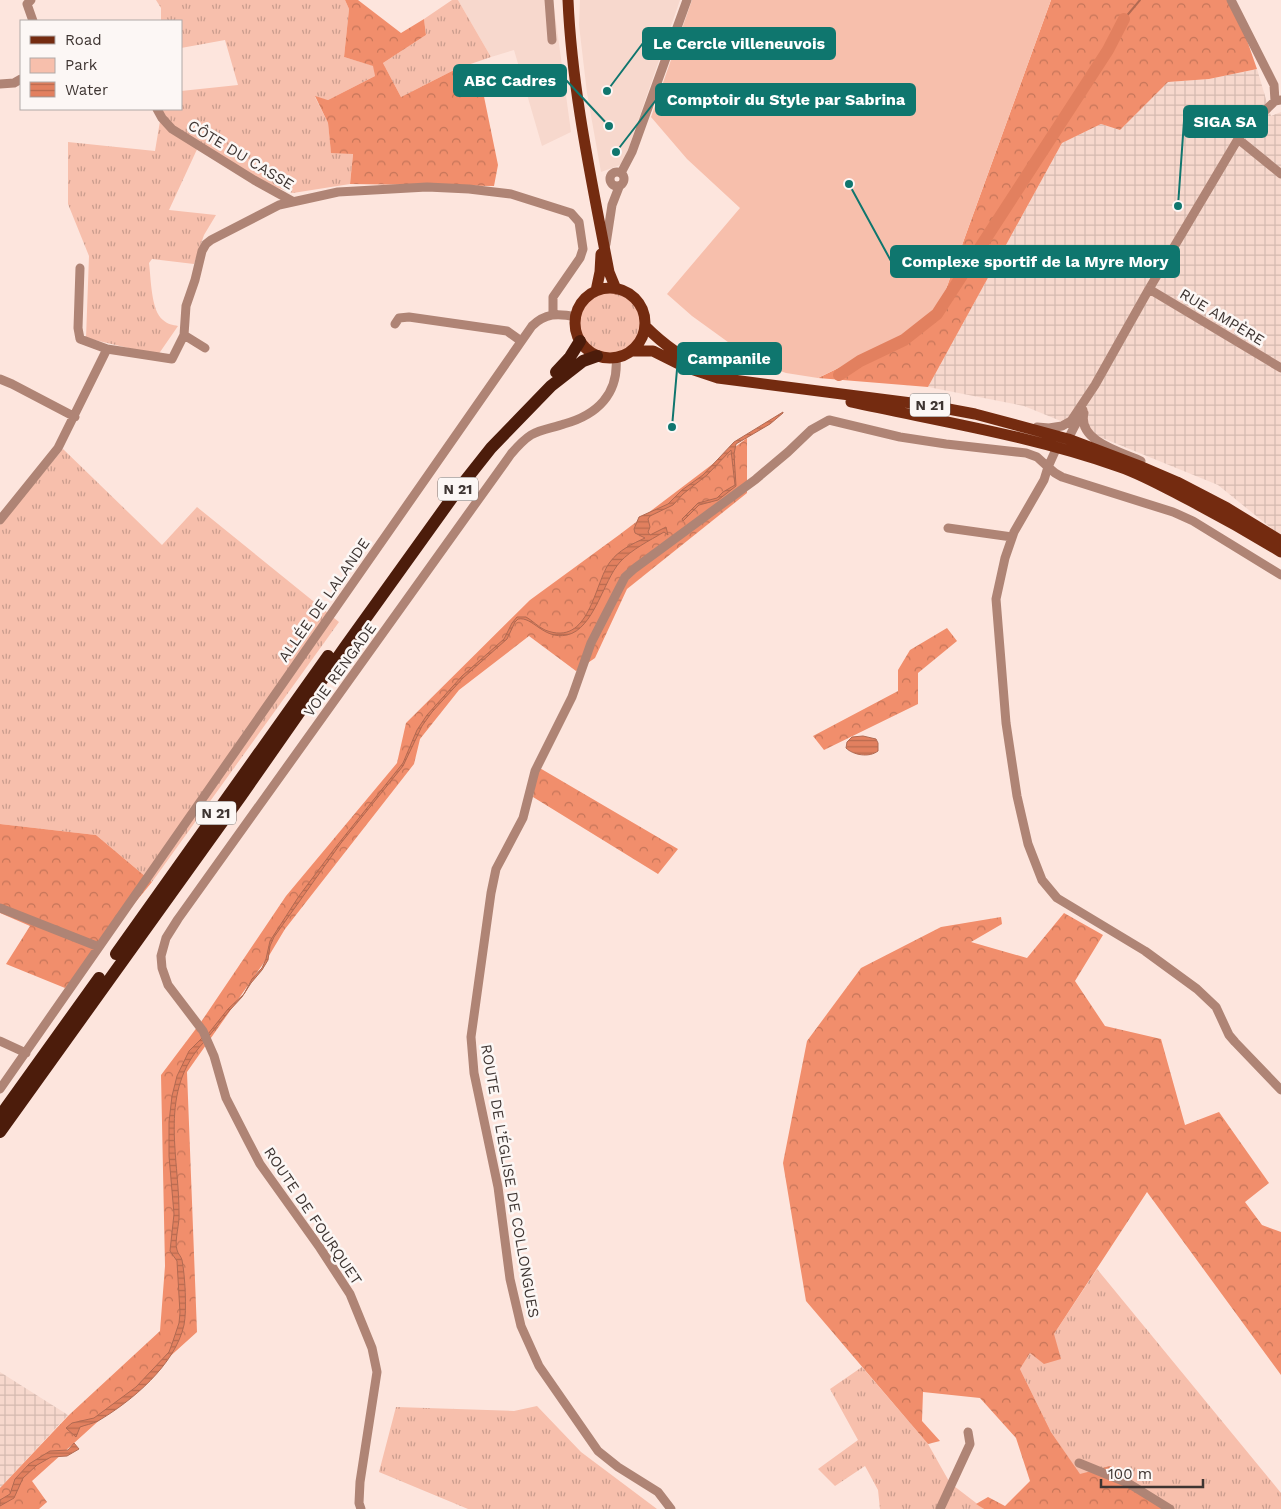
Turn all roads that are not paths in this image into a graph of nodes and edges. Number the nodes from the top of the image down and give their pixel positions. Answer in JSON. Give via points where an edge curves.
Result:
{"nodes":[{"id":1,"x":549,"y":0,"type":"edge"},
{"id":2,"x":568,"y":0,"type":"edge"},
{"id":3,"x":687,"y":0,"type":"edge"},
{"id":4,"x":1231,"y":0,"type":"edge"},
{"id":5,"x":29,"y":2,"type":"edge"},
{"id":6,"x":32,"y":20,"type":"edge"},
{"id":7,"x":552,"y":40,"type":"dead end"},
{"id":8,"x":20,"y":80,"type":"edge"},
{"id":9,"x":0,"y":84,"type":"edge"},
{"id":10,"x":1278,"y":100,"type":"edge"},
{"id":11,"x":158,"y":110,"type":"edge"},
{"id":12,"x":1238,"y":139,"type":"junction"},
{"id":13,"x":1281,"y":174,"type":"edge"},
{"id":14,"x":292,"y":201,"type":"junction"},
{"id":15,"x":602,"y":233,"type":"junction"},
{"id":16,"x":605,"y":252,"type":"junction"},
{"id":17,"x":80,"y":268,"type":"dead end"},
{"id":18,"x":1149,"y":288,"type":"junction"},
{"id":19,"x":616,"y":289,"type":"junction"},
{"id":20,"x":596,"y":291,"type":"junction"},
{"id":21,"x":552,"y":314,"type":"junction"},
{"id":22,"x":576,"y":317,"type":"junction"},
{"id":23,"x":394,"y":324,"type":"dead end"},
{"id":24,"x":645,"y":326,"type":"junction"},
{"id":25,"x":184,"y":335,"type":"junction"},
{"id":26,"x":521,"y":341,"type":"junction"},
{"id":27,"x":580,"y":341,"type":"junction"},
{"id":28,"x":205,"y":348,"type":"dead end"},
{"id":29,"x":107,"y":350,"type":"junction"},
{"id":30,"x":632,"y":351,"type":"junction"},
{"id":31,"x":597,"y":356,"type":"junction"},
{"id":32,"x":616,"y":358,"type":"junction"},
{"id":33,"x":1281,"y":368,"type":"edge"},
{"id":34,"x":0,"y":380,"type":"edge"},
{"id":35,"x":746,"y":382,"type":"junction"},
{"id":36,"x":1094,"y":385,"type":"junction"},
{"id":37,"x":789,"y":388,"type":"junction"},
{"id":38,"x":75,"y":416,"type":"junction"},
{"id":39,"x":1017,"y":425,"type":"junction"},
{"id":40,"x":1068,"y":439,"type":"junction"},
{"id":41,"x":1057,"y":447,"type":"junction"},
{"id":42,"x":1048,"y":467,"type":"junction"},
{"id":43,"x":1197,"y":492,"type":"junction"},
{"id":44,"x":0,"y":520,"type":"edge"},
{"id":45,"x":948,"y":528,"type":"dead end"},
{"id":46,"x":1012,"y":537,"type":"junction"},
{"id":47,"x":1281,"y":541,"type":"edge"},
{"id":48,"x":1281,"y":552,"type":"edge"},
{"id":49,"x":1281,"y":575,"type":"edge"},
{"id":50,"x":0,"y":908,"type":"edge"},
{"id":51,"x":100,"y":947,"type":"junction"},
{"id":52,"x":168,"y":985,"type":"joint"},
{"id":53,"x":0,"y":1042,"type":"edge"},
{"id":54,"x":26,"y":1053,"type":"junction"},
{"id":55,"x":0,"y":1089,"type":"edge"},
{"id":56,"x":1281,"y":1090,"type":"edge"},
{"id":57,"x":0,"y":1116,"type":"edge"},
{"id":58,"x":0,"y":1132,"type":"edge"},
{"id":59,"x":968,"y":1432,"type":"dead end"},
{"id":60,"x":1079,"y":1463,"type":"dead end"},
{"id":61,"x":361,"y":1509,"type":"edge"},
{"id":62,"x":671,"y":1509,"type":"edge"},
{"id":63,"x":940,"y":1509,"type":"edge"},
{"id":64,"x":1170,"y":1509,"type":"edge"}],
"edges":[{"from":1,"to":7,"type":"street"},
{"from":2,"to":15,"type":"main road","via":[[574,80]]},
{"from":3,"to":16,"type":"street","via":[[632,152],[621,173],[615,172],[610,177],[610,183],[619,187],[612,205]]},
{"from":4,"to":10,"type":"street"},
{"from":5,"to":6,"type":"street"},
{"from":8,"to":9,"type":"street"},
{"from":10,"to":12,"type":"street"},
{"from":11,"to":14,"type":"street","name":"CÔTE DU CASSE","via":[[167,125],[184,138]]},
{"from":12,"to":13,"type":"street"},
{"from":12,"to":18,"type":"street"},
{"from":14,"to":21,"type":"street","via":[[358,190],[469,188],[512,194],[571,212],[579,222],[583,249],[553,297]]},
{"from":14,"to":25,"type":"street","via":[[206,244],[186,306]]},
{"from":15,"to":16,"type":"main road"},
{"from":15,"to":20,"type":"main road"},
{"from":16,"to":19,"type":"main road"},
{"from":17,"to":29,"type":"street","via":[[80,339]]},
{"from":18,"to":33,"type":"street","name":"RUE AMPÈRE"},
{"from":18,"to":36,"type":"street"},
{"from":19,"to":20,"type":"main road"},
{"from":19,"to":24,"type":"main road","via":[[633,297],[640,305]]},
{"from":20,"to":22,"type":"main road","via":[[582,303]]},
{"from":21,"to":22,"type":"street"},
{"from":21,"to":26,"type":"street","name":"ALLÉE DE LALANDE","via":[[538,321]]},
{"from":22,"to":27,"type":"main road","via":[[576,334]]},
{"from":23,"to":26,"type":"street","via":[[399,318],[409,318],[507,331]]},
{"from":24,"to":30,"type":"main road","via":[[643,336]]},
{"from":24,"to":35,"type":"main road","number":"N 21","via":[[680,355]]},
{"from":25,"to":28,"type":"street"},
{"from":25,"to":29,"type":"street","via":[[172,359]]},
{"from":26,"to":51,"type":"street","name":"ALLÉE DE LALANDE"},
{"from":27,"to":31,"type":"main road"},
{"from":27,"to":57,"type":"highway","number":"N 21","via":[[564,365],[488,440],[450,486]]},
{"from":29,"to":38,"type":"street"},
{"from":30,"to":32,"type":"main road"},
{"from":30,"to":35,"type":"main road","number":"N 21","via":[[653,351],[701,374]]},
{"from":31,"to":32,"type":"main road"},
{"from":31,"to":58,"type":"highway","number":"N 21","via":[[583,361],[551,386],[497,442],[457,491]]},
{"from":32,"to":52,"type":"street","name":"VOIE RENGADE","via":[[612,389],[592,413],[530,435],[511,454],[178,919],[166,938],[161,956]]},
{"from":34,"to":38,"type":"street"},
{"from":35,"to":37,"type":"main road","number":"N 21"},
{"from":36,"to":39,"type":"street","via":[[1070,421],[1062,426]]},
{"from":36,"to":40,"type":"street"},
{"from":36,"to":43,"type":"street","via":[[1083,418],[1092,437],[1185,482]]},
{"from":37,"to":39,"type":"main road","number":"N 21","via":[[927,405]]},
{"from":37,"to":41,"type":"main road","number":"N 21","via":[[993,430]]},
{"from":38,"to":44,"type":"street","via":[[58,448]]},
{"from":39,"to":40,"type":"main road","number":"N 21"},
{"from":40,"to":41,"type":"street"},
{"from":40,"to":43,"type":"main road","number":"N 21"},
{"from":41,"to":42,"type":"street"},
{"from":41,"to":48,"type":"main road","number":"N 21","via":[[1152,480]]},
{"from":42,"to":46,"type":"street"},
{"from":42,"to":49,"type":"street","via":[[1062,477],[1193,521]]},
{"from":42,"to":62,"type":"street","name":"ROUTE DE L’ÉGLISE DE COLLONGUES","via":[[1037,457],[1026,453],[900,437],[829,420],[811,430],[756,479],[625,577],[591,643],[572,696],[535,771],[523,818],[496,869],[471,1037],[474,1072],[498,1187],[510,1279],[521,1326],[539,1366],[598,1450],[658,1492]]},
{"from":43,"to":47,"type":"main road","number":"N 21"},
{"from":45,"to":46,"type":"street"},
{"from":46,"to":56,"type":"street","via":[[996,599],[1006,714],[1023,826],[1042,880],[1062,902],[1145,951],[1197,988],[1216,1006],[1234,1042]]},
{"from":50,"to":51,"type":"street"},
{"from":51,"to":54,"type":"street","name":"ALLÉE DE LALANDE"},
{"from":52,"to":61,"type":"street","name":"ROUTE DE FOURQUET","via":[[203,1030],[226,1098],[260,1164],[350,1294],[372,1348],[377,1372],[360,1482]]},
{"from":53,"to":54,"type":"street"},
{"from":54,"to":55,"type":"street","name":"ALLÉE DE LALANDE"},
{"from":59,"to":63,"type":"street","via":[[970,1444]]},
{"from":60,"to":64,"type":"street","via":[[1128,1483]]}]}
